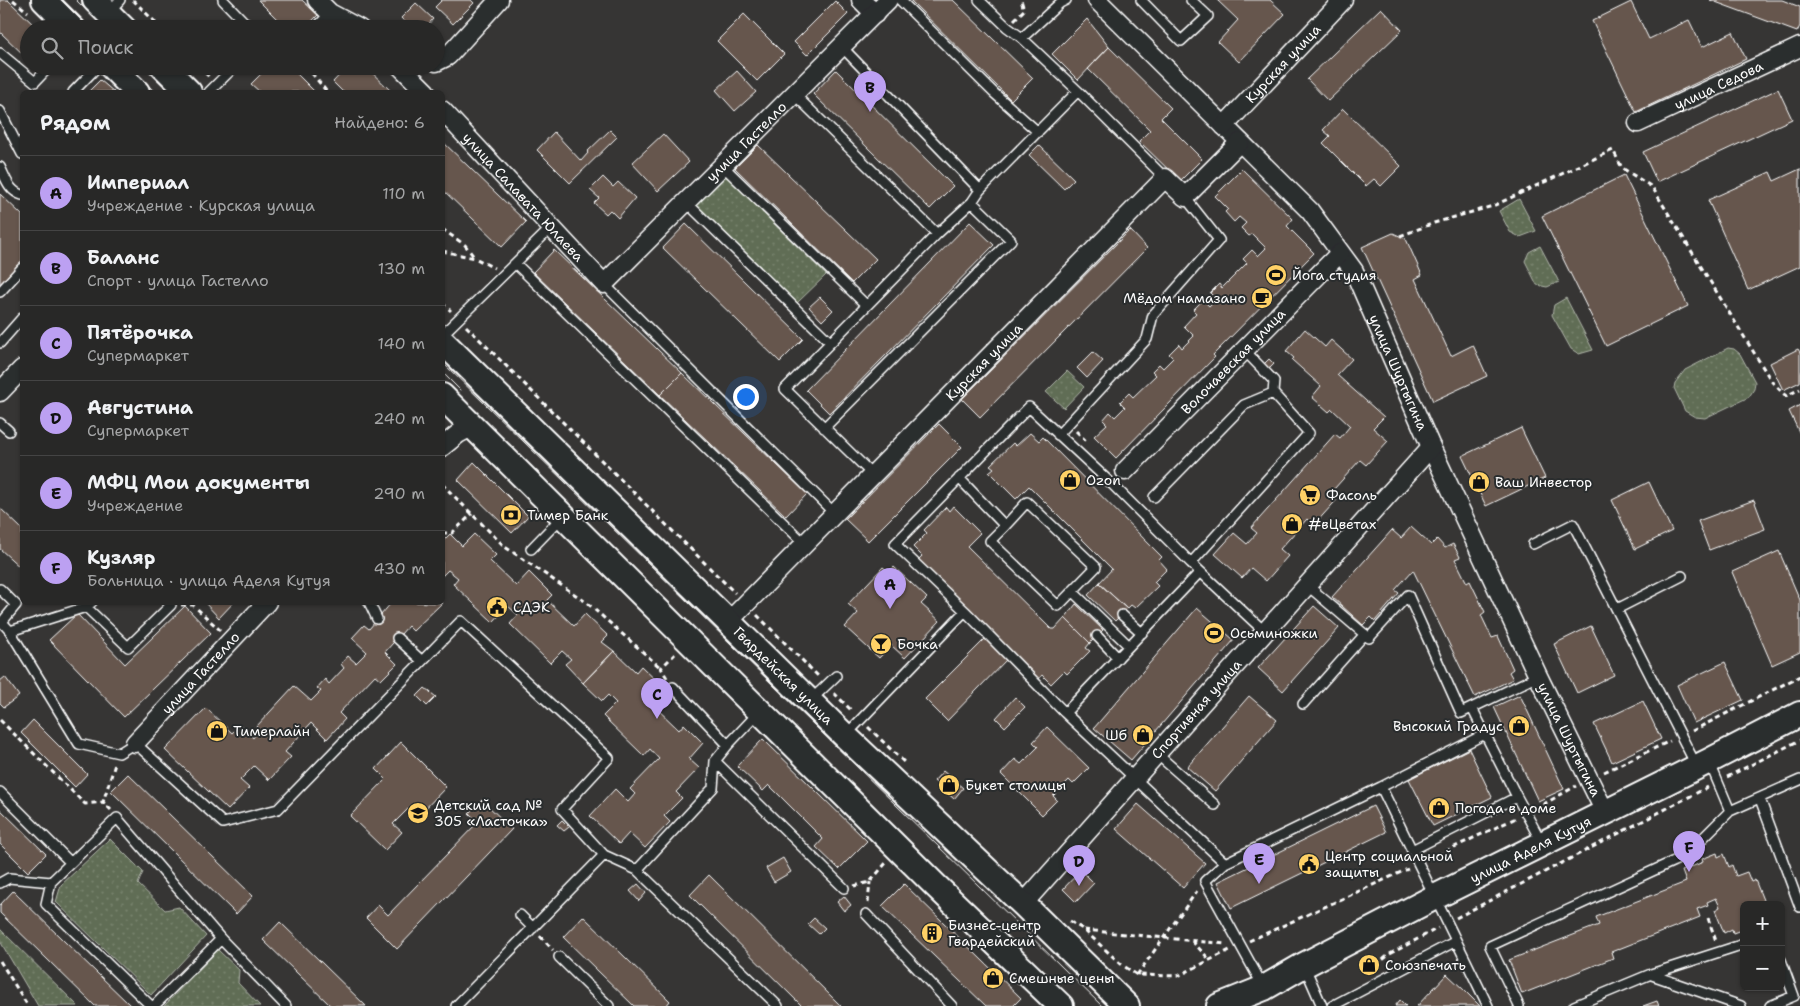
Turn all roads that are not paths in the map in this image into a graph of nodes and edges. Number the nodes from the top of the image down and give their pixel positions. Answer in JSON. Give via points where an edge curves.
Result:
{"nodes":[{"id":1,"x":44,"y":0,"type":"edge"},
{"id":2,"x":222,"y":0,"type":"edge"},
{"id":3,"x":317,"y":0,"type":"edge"},
{"id":4,"x":499,"y":0,"type":"edge"},
{"id":5,"x":861,"y":0,"type":"edge"},
{"id":6,"x":888,"y":0,"type":"edge"},
{"id":7,"x":900,"y":0,"type":"edge"},
{"id":8,"x":979,"y":0,"type":"edge"},
{"id":9,"x":1066,"y":0,"type":"edge"},
{"id":10,"x":1097,"y":0,"type":"edge"},
{"id":11,"x":1141,"y":0,"type":"edge"},
{"id":12,"x":1190,"y":0,"type":"edge"},
{"id":13,"x":1338,"y":2,"type":"edge"},
{"id":14,"x":330,"y":13,"type":"junction"},
{"id":15,"x":875,"y":14,"type":"junction"},
{"id":16,"x":64,"y":20,"type":"edge"},
{"id":17,"x":241,"y":20,"type":"edge"},
{"id":18,"x":323,"y":20,"type":"edge"},
{"id":19,"x":343,"y":20,"type":"edge"},
{"id":20,"x":1022,"y":38,"type":"junction"},
{"id":21,"x":842,"y":47,"type":"junction"},
{"id":22,"x":1800,"y":47,"type":"edge"},
{"id":23,"x":0,"y":53,"type":"edge"},
{"id":24,"x":445,"y":58,"type":"edge"},
{"id":25,"x":20,"y":70,"type":"edge"},
{"id":26,"x":27,"y":75,"type":"edge"},
{"id":27,"x":42,"y":75,"type":"edge"},
{"id":28,"x":89,"y":75,"type":"edge"},
{"id":29,"x":120,"y":75,"type":"edge"},
{"id":30,"x":171,"y":75,"type":"edge"},
{"id":31,"x":226,"y":75,"type":"edge"},
{"id":32,"x":410,"y":75,"type":"edge"},
{"id":33,"x":75,"y":90,"type":"edge"},
{"id":34,"x":135,"y":90,"type":"edge"},
{"id":35,"x":187,"y":90,"type":"edge"},
{"id":36,"x":211,"y":90,"type":"edge"},
{"id":37,"x":424,"y":90,"type":"edge"},
{"id":38,"x":1078,"y":91,"type":"junction"},
{"id":39,"x":794,"y":94,"type":"junction"},
{"id":40,"x":0,"y":111,"type":"edge"},
{"id":41,"x":445,"y":113,"type":"edge"},
{"id":42,"x":1638,"y":123,"type":"dead end"},
{"id":43,"x":1224,"y":126,"type":"junction"},
{"id":44,"x":1038,"y":132,"type":"junction"},
{"id":45,"x":1240,"y":142,"type":"junction"},
{"id":46,"x":20,"y":150,"type":"edge"},
{"id":47,"x":722,"y":165,"type":"junction"},
{"id":48,"x":0,"y":167,"type":"edge"},
{"id":49,"x":1166,"y":178,"type":"junction"},
{"id":50,"x":980,"y":190,"type":"junction"},
{"id":51,"x":20,"y":194,"type":"edge"},
{"id":52,"x":1185,"y":197,"type":"junction"},
{"id":53,"x":686,"y":201,"type":"junction"},
{"id":54,"x":972,"y":202,"type":"junction"},
{"id":55,"x":552,"y":227,"type":"junction"},
{"id":56,"x":937,"y":234,"type":"junction"},
{"id":57,"x":1340,"y":252,"type":"junction"},
{"id":58,"x":516,"y":264,"type":"junction"},
{"id":59,"x":20,"y":270,"type":"edge"},
{"id":60,"x":604,"y":284,"type":"junction"},
{"id":61,"x":0,"y":292,"type":"edge"},
{"id":62,"x":866,"y":305,"type":"junction"},
{"id":63,"x":20,"y":320,"type":"edge"},
{"id":64,"x":445,"y":332,"type":"edge"},
{"id":65,"x":830,"y":342,"type":"junction"},
{"id":66,"x":0,"y":343,"type":"edge"},
{"id":67,"x":445,"y":344,"type":"edge"},
{"id":68,"x":1244,"y":351,"type":"junction"},
{"id":69,"x":20,"y":371,"type":"edge"},
{"id":70,"x":1,"y":390,"type":"edge"},
{"id":71,"x":1273,"y":393,"type":"junction"},
{"id":72,"x":445,"y":399,"type":"edge"},
{"id":73,"x":0,"y":423,"type":"edge"},
{"id":74,"x":473,"y":426,"type":"junction"},
{"id":75,"x":824,"y":428,"type":"junction"},
{"id":76,"x":9,"y":431,"type":"dead end"},
{"id":77,"x":1058,"y":435,"type":"junction"},
{"id":78,"x":445,"y":445,"type":"edge"},
{"id":79,"x":1431,"y":448,"type":"junction"},
{"id":80,"x":1125,"y":471,"type":"joint"},
{"id":81,"x":873,"y":475,"type":"junction"},
{"id":82,"x":960,"y":478,"type":"junction"},
{"id":83,"x":1113,"y":485,"type":"junction"},
{"id":84,"x":1154,"y":497,"type":"dead end"},
{"id":85,"x":835,"y":514,"type":"junction"},
{"id":86,"x":564,"y":516,"type":"junction"},
{"id":87,"x":1005,"y":526,"type":"junction"},
{"id":88,"x":805,"y":544,"type":"junction"},
{"id":89,"x":1533,"y":544,"type":"dead end"},
{"id":90,"x":531,"y":549,"type":"dead end"},
{"id":91,"x":1192,"y":563,"type":"junction"},
{"id":92,"x":1200,"y":572,"type":"junction"},
{"id":93,"x":1682,"y":576,"type":"dead end"},
{"id":94,"x":1308,"y":585,"type":"junction"},
{"id":95,"x":0,"y":589,"type":"edge"},
{"id":96,"x":1072,"y":591,"type":"junction"},
{"id":97,"x":89,"y":605,"type":"edge"},
{"id":98,"x":168,"y":605,"type":"edge"},
{"id":99,"x":370,"y":605,"type":"edge"},
{"id":100,"x":258,"y":607,"type":"edge"},
{"id":101,"x":1617,"y":610,"type":"junction"},
{"id":102,"x":965,"y":611,"type":"junction"},
{"id":103,"x":1122,"y":615,"type":"dead end"},
{"id":104,"x":377,"y":619,"type":"dead end"},
{"id":105,"x":728,"y":622,"type":"junction"},
{"id":106,"x":1,"y":623,"type":"edge"},
{"id":107,"x":10,"y":630,"type":"junction"},
{"id":108,"x":1265,"y":632,"type":"junction"},
{"id":109,"x":1142,"y":633,"type":"junction"},
{"id":110,"x":1365,"y":634,"type":"junction"},
{"id":111,"x":1097,"y":636,"type":"dead end"},
{"id":112,"x":397,"y":638,"type":"dead end"},
{"id":113,"x":1129,"y":646,"type":"junction"},
{"id":114,"x":1118,"y":658,"type":"junction"},
{"id":115,"x":422,"y":661,"type":"junction"},
{"id":116,"x":836,"y":676,"type":"dead end"},
{"id":117,"x":1538,"y":676,"type":"junction"},
{"id":118,"x":673,"y":687,"type":"road end"},
{"id":119,"x":809,"y":701,"type":"junction"},
{"id":120,"x":1303,"y":704,"type":"dead end"},
{"id":121,"x":1472,"y":708,"type":"junction"},
{"id":122,"x":760,"y":711,"type":"junction"},
{"id":123,"x":1065,"y":713,"type":"junction"},
{"id":124,"x":1800,"y":714,"type":"edge"},
{"id":125,"x":1485,"y":734,"type":"junction"},
{"id":126,"x":845,"y":736,"type":"junction"},
{"id":127,"x":135,"y":743,"type":"junction"},
{"id":128,"x":728,"y":745,"type":"junction"},
{"id":129,"x":1157,"y":754,"type":"junction"},
{"id":130,"x":715,"y":761,"type":"junction"},
{"id":131,"x":1708,"y":770,"type":"junction"},
{"id":132,"x":1135,"y":779,"type":"junction"},
{"id":133,"x":1800,"y":780,"type":"edge"},
{"id":134,"x":1381,"y":787,"type":"junction"},
{"id":135,"x":0,"y":792,"type":"edge"},
{"id":136,"x":1517,"y":797,"type":"junction"},
{"id":137,"x":1760,"y":799,"type":"junction"},
{"id":138,"x":1215,"y":805,"type":"dead end"},
{"id":139,"x":1730,"y":811,"type":"junction"},
{"id":140,"x":1605,"y":812,"type":"junction"},
{"id":141,"x":1542,"y":843,"type":"junction"},
{"id":142,"x":1412,"y":850,"type":"junction"},
{"id":143,"x":604,"y":855,"type":"junction"},
{"id":144,"x":70,"y":862,"type":"junction"},
{"id":145,"x":1225,"y":863,"type":"junction"},
{"id":146,"x":637,"y":870,"type":"junction"},
{"id":147,"x":51,"y":882,"type":"junction"},
{"id":148,"x":0,"y":883,"type":"edge"},
{"id":149,"x":844,"y":888,"type":"road end"},
{"id":150,"x":1435,"y":896,"type":"junction"},
{"id":151,"x":1798,"y":897,"type":"edge"},
{"id":152,"x":1023,"y":904,"type":"junction"},
{"id":153,"x":1800,"y":907,"type":"edge"},
{"id":154,"x":866,"y":914,"type":"road end"},
{"id":155,"x":520,"y":915,"type":"dead end"},
{"id":156,"x":533,"y":928,"type":"junction"},
{"id":157,"x":221,"y":939,"type":"junction"},
{"id":158,"x":1456,"y":941,"type":"junction"},
{"id":159,"x":1740,"y":945,"type":"edge"},
{"id":160,"x":559,"y":957,"type":"road end"},
{"id":161,"x":1304,"y":965,"type":"junction"},
{"id":162,"x":1785,"y":971,"type":"edge"},
{"id":163,"x":1651,"y":974,"type":"junction"},
{"id":164,"x":1264,"y":988,"type":"junction"},
{"id":165,"x":152,"y":1006,"type":"edge"},
{"id":166,"x":286,"y":1006,"type":"edge"},
{"id":167,"x":456,"y":1006,"type":"edge"},
{"id":168,"x":609,"y":1006,"type":"edge"},
{"id":169,"x":778,"y":1006,"type":"edge"},
{"id":170,"x":952,"y":1006,"type":"edge"},
{"id":171,"x":1061,"y":1006,"type":"edge"},
{"id":172,"x":1127,"y":1006,"type":"edge"},
{"id":173,"x":1219,"y":1006,"type":"edge"},
{"id":174,"x":1245,"y":1006,"type":"edge"},
{"id":175,"x":1322,"y":1006,"type":"edge"},
{"id":176,"x":1332,"y":1006,"type":"edge"},
{"id":177,"x":1488,"y":1006,"type":"edge"},
{"id":178,"x":1519,"y":1006,"type":"edge"},
{"id":179,"x":1574,"y":1006,"type":"edge"},
{"id":180,"x":1741,"y":1006,"type":"edge"},
{"id":181,"x":1770,"y":1006,"type":"edge"}],
"edges":[{"from":1,"to":16,"type":"main road"},
{"from":2,"to":17,"type":"lane"},
{"from":3,"to":14,"type":"street"},
{"from":4,"to":24,"type":"street"},
{"from":5,"to":15,"type":"street"},
{"from":6,"to":15,"type":"street","name":"улица Гастелло"},
{"from":7,"to":44,"type":"lane"},
{"from":8,"to":20,"type":"lane"},
{"from":9,"to":20,"type":"lane"},
{"from":10,"to":43,"type":"street","name":"улица Шуртыгина"},
{"from":11,"to":12,"type":"lane","via":[[1181,41],[1208,16]]},
{"from":13,"to":43,"type":"street","name":"Курская улица"},
{"from":14,"to":18,"type":"lane"},
{"from":14,"to":19,"type":"street"},
{"from":15,"to":21,"type":"street","name":"улица Гастелло"},
{"from":20,"to":38,"type":"lane"},
{"from":21,"to":39,"type":"street","name":"улица Гастелло"},
{"from":21,"to":50,"type":"lane"},
{"from":22,"to":42,"type":"street","name":"улица Седова"},
{"from":23,"to":25,"type":"lane"},
{"from":26,"to":27,"type":"lane","via":[[35,82]]},
{"from":28,"to":33,"type":"lane"},
{"from":29,"to":34,"type":"main road"},
{"from":30,"to":35,"type":"main road"},
{"from":31,"to":36,"type":"lane"},
{"from":32,"to":37,"type":"street"},
{"from":38,"to":44,"type":"lane"},
{"from":38,"to":49,"type":"lane"},
{"from":39,"to":47,"type":"street","name":"улица Гастелло"},
{"from":39,"to":56,"type":"lane"},
{"from":40,"to":46,"type":"lane"},
{"from":41,"to":55,"type":"street","name":"улица Салавата Юлаева"},
{"from":43,"to":45,"type":"street","name":"улица Шуртыгина"},
{"from":44,"to":50,"type":"lane"},
{"from":45,"to":52,"type":"street"},
{"from":45,"to":57,"type":"street","name":"улица Шуртыгина","via":[[1310,211]]},
{"from":47,"to":53,"type":"street","name":"улица Гастелло"},
{"from":47,"to":62,"type":"lane"},
{"from":48,"to":51,"type":"lane","via":[[11,189]]},
{"from":49,"to":52,"type":"street"},
{"from":49,"to":81,"type":"street","name":"Курская улица"},
{"from":50,"to":54,"type":"lane"},
{"from":52,"to":77,"type":"lane","via":[[1218,240],[1153,316],[1147,339]]},
{"from":53,"to":60,"type":"street","name":"улица Гастелло"},
{"from":53,"to":65,"type":"lane"},
{"from":54,"to":56,"type":"lane"},
{"from":54,"to":75,"type":"lane","via":[[1011,240]]},
{"from":55,"to":58,"type":"lane"},
{"from":55,"to":60,"type":"street","name":"улица Салавата Юлаева"},
{"from":56,"to":62,"type":"lane"},
{"from":57,"to":68,"type":"street","name":"Волочаевская улица"},
{"from":57,"to":79,"type":"street","name":"улица Шуртыгина","via":[[1354,271]]},
{"from":58,"to":64,"type":"lane"},
{"from":58,"to":88,"type":"lane"},
{"from":59,"to":61,"type":"lane"},
{"from":60,"to":85,"type":"lane"},
{"from":62,"to":65,"type":"lane"},
{"from":63,"to":66,"type":"lane"},
{"from":65,"to":75,"type":"lane","via":[[785,389]]},
{"from":67,"to":105,"type":"main road","name":"Гвардейская улица"},
{"from":68,"to":71,"type":"lane","via":[[1274,381]]},
{"from":68,"to":80,"type":"street","name":"Волочаевская улица"},
{"from":69,"to":70,"type":"street"},
{"from":71,"to":84,"type":"lane","via":[[1244,405]]},
{"from":71,"to":91,"type":"lane","via":[[1309,433]]},
{"from":72,"to":74,"type":"main road"},
{"from":73,"to":76,"type":"lane"},
{"from":74,"to":78,"type":"street"},
{"from":74,"to":86,"type":"main road"},
{"from":75,"to":81,"type":"lane"},
{"from":77,"to":82,"type":"lane","via":[[1028,407]]},
{"from":77,"to":83,"type":"lane"},
{"from":79,"to":94,"type":"street","name":"Спортивная улица"},
{"from":79,"to":117,"type":"street","name":"улица Шуртыгина"},
{"from":80,"to":83,"type":"lane"},
{"from":81,"to":85,"type":"street","name":"Курская улица"},
{"from":82,"to":87,"type":"lane"},
{"from":82,"to":102,"type":"lane","via":[[895,544]]},
{"from":83,"to":91,"type":"lane"},
{"from":85,"to":88,"type":"street","name":"Курская улица"},
{"from":86,"to":90,"type":"lane"},
{"from":86,"to":122,"type":"main road"},
{"from":87,"to":96,"type":"lane","via":[[990,541],[1058,606]]},
{"from":87,"to":96,"type":"lane","via":[[1027,502],[1089,561],[1096,568]]},
{"from":88,"to":105,"type":"street","name":"Курская улица"},
{"from":89,"to":101,"type":"lane","via":[[1573,524]]},
{"from":91,"to":92,"type":"lane"},
{"from":92,"to":108,"type":"lane"},
{"from":92,"to":109,"type":"lane"},
{"from":93,"to":101,"type":"lane"},
{"from":94,"to":108,"type":"street","name":"Спортивная улица"},
{"from":94,"to":110,"type":"lane"},
{"from":95,"to":106,"type":"lane","via":[[16,605]]},
{"from":96,"to":113,"type":"lane"},
{"from":97,"to":98,"type":"lane","via":[[128,647]]},
{"from":97,"to":107,"type":"lane"},
{"from":99,"to":104,"type":"lane"},
{"from":100,"to":127,"type":"street","name":"улица Гастелло"},
{"from":101,"to":131,"type":"lane"},
{"from":102,"to":123,"type":"lane"},
{"from":102,"to":126,"type":"lane"},
{"from":103,"to":109,"type":"lane"},
{"from":105,"to":119,"type":"main road","name":"Гвардейская улица"},
{"from":106,"to":107,"type":"lane"},
{"from":107,"to":127,"type":"lane","via":[[80,744],[119,753]]},
{"from":108,"to":129,"type":"street","name":"Спортивная улица"},
{"from":109,"to":113,"type":"lane"},
{"from":110,"to":120,"type":"lane"},
{"from":110,"to":121,"type":"lane","via":[[1369,638],[1408,595],[1461,714]]},
{"from":111,"to":114,"type":"lane"},
{"from":112,"to":115,"type":"lane"},
{"from":113,"to":114,"type":"lane"},
{"from":114,"to":123,"type":"lane"},
{"from":115,"to":127,"type":"lane","via":[[278,809],[223,823]]},
{"from":115,"to":143,"type":"lane","via":[[461,621],[609,758],[562,809]]},
{"from":116,"to":119,"type":"lane"},
{"from":117,"to":121,"type":"lane"},
{"from":117,"to":140,"type":"street","name":"улица Шуртыгина"},
{"from":118,"to":128,"type":"lane"},
{"from":119,"to":126,"type":"main road","name":"Гвардейская улица"},
{"from":121,"to":125,"type":"lane"},
{"from":122,"to":128,"type":"lane"},
{"from":122,"to":171,"type":"main road"},
{"from":123,"to":132,"type":"lane"},
{"from":124,"to":131,"type":"main road","name":"улица Аделя Кутуя"},
{"from":125,"to":134,"type":"lane"},
{"from":125,"to":136,"type":"lane"},
{"from":126,"to":152,"type":"main road","name":"Гвардейская улица"},
{"from":128,"to":130,"type":"lane"},
{"from":129,"to":132,"type":"street","name":"Спортивная улица"},
{"from":129,"to":138,"type":"lane"},
{"from":130,"to":146,"type":"lane","via":[[713,788]]},
{"from":130,"to":149,"type":"lane"},
{"from":131,"to":139,"type":"lane"},
{"from":131,"to":140,"type":"main road","name":"улица Аделя Кутуя"},
{"from":132,"to":145,"type":"lane"},
{"from":132,"to":152,"type":"street","name":"Спортивная улица"},
{"from":133,"to":137,"type":"lane"},
{"from":134,"to":142,"type":"lane"},
{"from":134,"to":145,"type":"lane"},
{"from":135,"to":144,"type":"lane"},
{"from":136,"to":141,"type":"lane"},
{"from":136,"to":142,"type":"lane"},
{"from":137,"to":139,"type":"lane"},
{"from":137,"to":151,"type":"lane"},
{"from":139,"to":178,"type":"lane","via":[[1685,856],[1490,946]]},
{"from":140,"to":141,"type":"main road","name":"улица Аделя Кутуя"},
{"from":141,"to":150,"type":"main road","name":"улица Аделя Кутуя"},
{"from":142,"to":150,"type":"lane"},
{"from":143,"to":146,"type":"lane"},
{"from":143,"to":156,"type":"lane"},
{"from":144,"to":147,"type":"lane"},
{"from":144,"to":157,"type":"lane","via":[[117,818]]},
{"from":145,"to":164,"type":"lane","via":[[1205,881]]},
{"from":146,"to":169,"type":"lane"},
{"from":147,"to":148,"type":"lane","via":[[9,878]]},
{"from":147,"to":165,"type":"lane","via":[[46,904]]},
{"from":150,"to":158,"type":"lane"},
{"from":150,"to":161,"type":"main road","name":"улица Аделя Кутуя"},
{"from":151,"to":153,"type":"lane"},
{"from":152,"to":172,"type":"main road","name":"Гвардейская улица"},
{"from":154,"to":170,"type":"lane"},
{"from":155,"to":156,"type":"lane"},
{"from":156,"to":167,"type":"lane"},
{"from":157,"to":165,"type":"lane"},
{"from":157,"to":166,"type":"lane"},
{"from":158,"to":176,"type":"lane"},
{"from":158,"to":177,"type":"lane"},
{"from":159,"to":163,"type":"lane"},
{"from":160,"to":168,"type":"lane"},
{"from":161,"to":164,"type":"main road","name":"улица Аделя Кутуя"},
{"from":161,"to":175,"type":"lane"},
{"from":162,"to":181,"type":"lane","via":[[1794,996]]},
{"from":163,"to":179,"type":"lane"},
{"from":163,"to":180,"type":"lane"},
{"from":164,"to":173,"type":"main road","name":"улица Аделя Кутуя"},
{"from":164,"to":174,"type":"main road","name":"улица Аделя Кутуя"}]}
